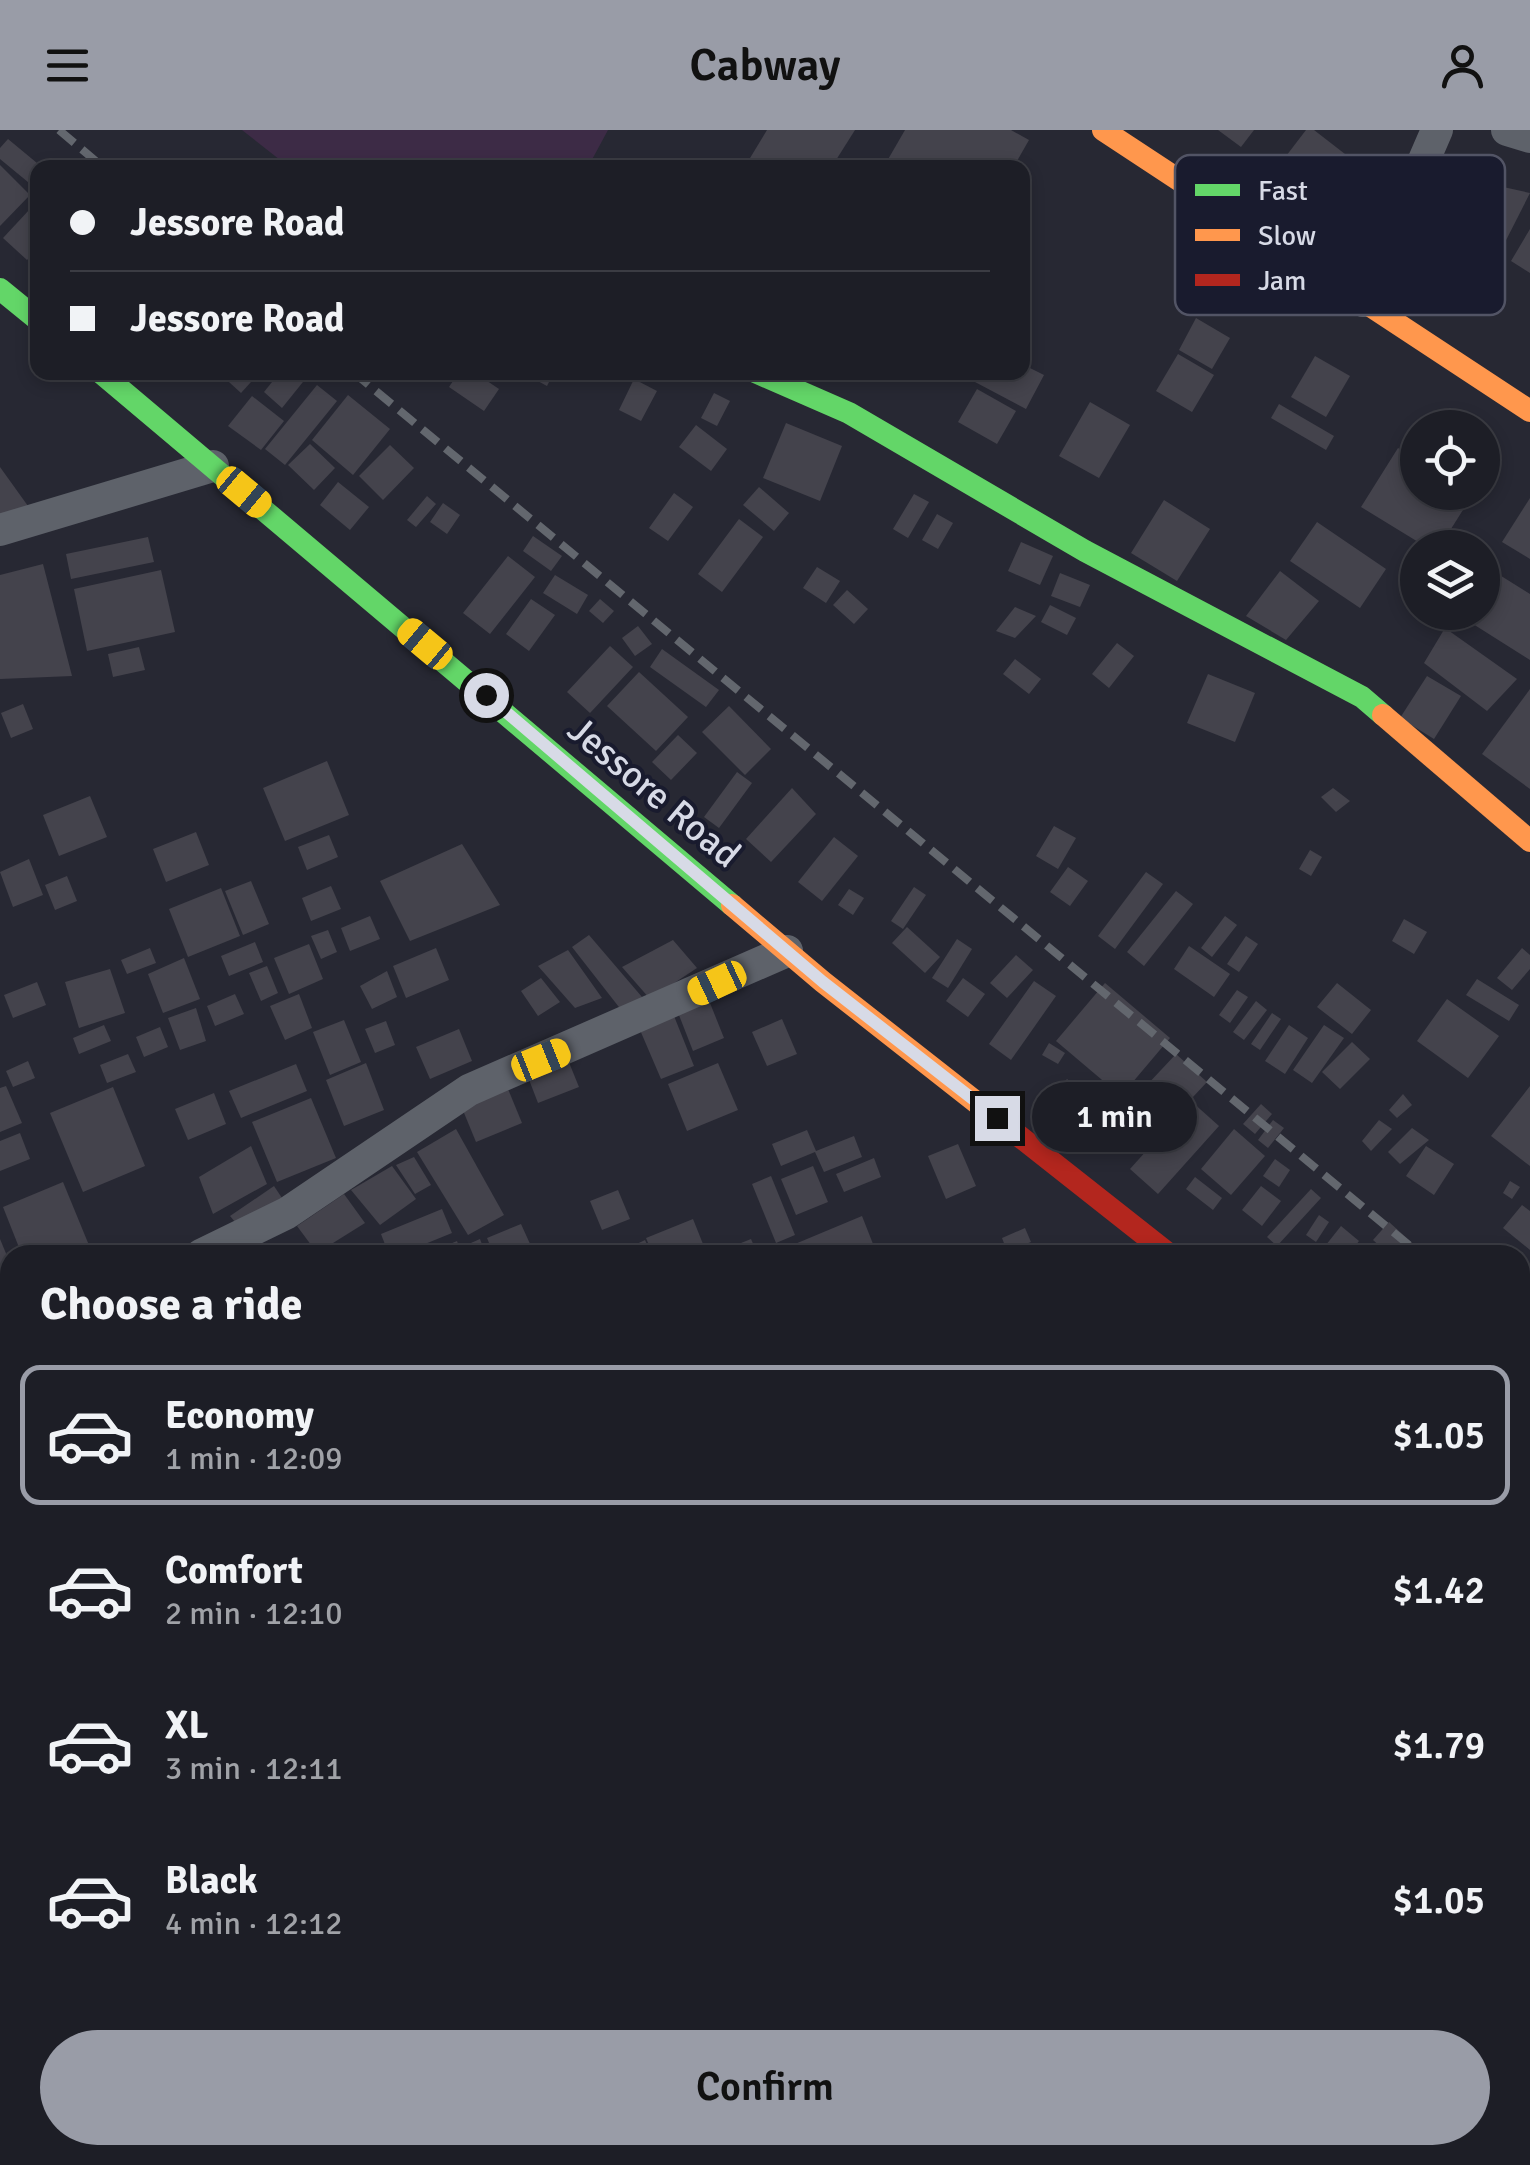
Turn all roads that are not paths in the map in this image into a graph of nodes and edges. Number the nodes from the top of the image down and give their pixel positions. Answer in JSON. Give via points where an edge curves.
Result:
{"nodes":[{"id":1,"x":1104,"y":130,"type":"edge"},
{"id":2,"x":1437,"y":130,"type":"edge"},
{"id":3,"x":1507,"y":130,"type":"edge"},
{"id":4,"x":1530,"y":137,"type":"edge"},
{"id":5,"x":1426,"y":155,"type":"edge"},
{"id":6,"x":1175,"y":177,"type":"edge"},
{"id":7,"x":0,"y":289,"type":"edge"},
{"id":8,"x":30,"y":313,"type":"edge"},
{"id":9,"x":1384,"y":315,"type":"edge"},
{"id":10,"x":110,"y":380,"type":"edge"},
{"id":11,"x":773,"y":380,"type":"edge"},
{"id":12,"x":1530,"y":411,"type":"edge"},
{"id":13,"x":213,"y":466,"type":"junction"},
{"id":14,"x":0,"y":530,"type":"edge"},
{"id":15,"x":1530,"y":841,"type":"edge"},
{"id":16,"x":787,"y":951,"type":"junction"},
{"id":17,"x":221,"y":1245,"type":"edge"},
{"id":18,"x":1157,"y":1245,"type":"edge"}],
"edges":[{"from":1,"to":6,"type":"main road"},
{"from":2,"to":5,"type":"street"},
{"from":3,"to":4,"type":"street"},
{"from":7,"to":8,"type":"main road"},
{"from":9,"to":12,"type":"main road"},
{"from":10,"to":13,"type":"main road","name":"Jessore Road"},
{"from":11,"to":15,"type":"main road","via":[[849,412],[1084,551],[1362,697]]},
{"from":13,"to":14,"type":"street"},
{"from":13,"to":16,"type":"main road","name":"Jessore Road"},
{"from":16,"to":17,"type":"street","via":[[469,1090],[287,1213]]},
{"from":16,"to":18,"type":"main road","name":"Jessore Road"}]}
